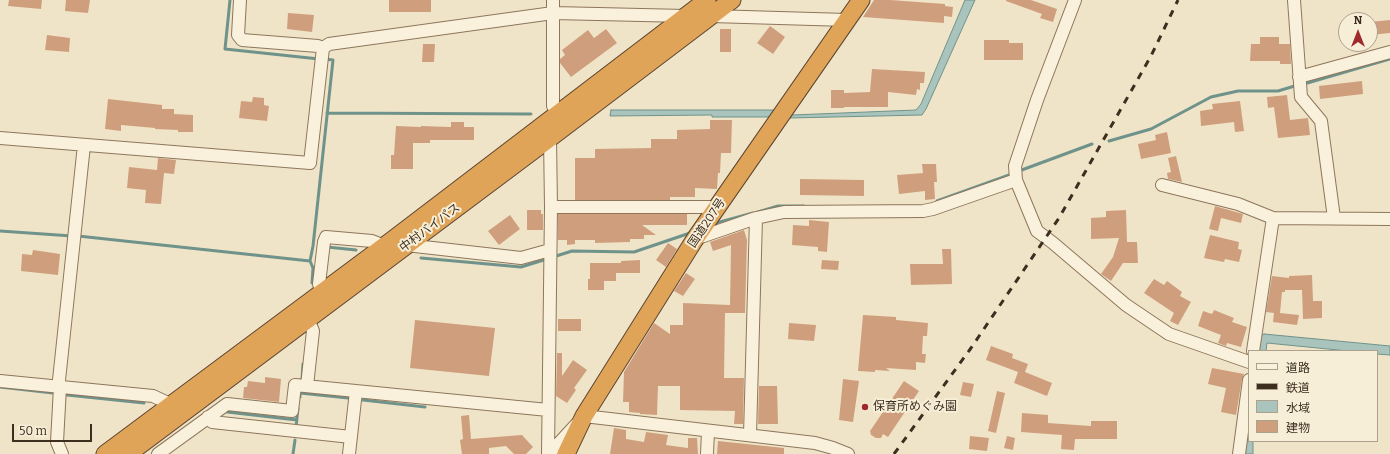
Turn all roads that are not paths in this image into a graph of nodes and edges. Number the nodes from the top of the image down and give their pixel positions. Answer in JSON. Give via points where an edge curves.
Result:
{"nodes":[{"id":1,"x":240,"y":0,"type":"edge"},
{"id":2,"x":553,"y":0,"type":"edge"},
{"id":3,"x":732,"y":0,"type":"edge"},
{"id":4,"x":861,"y":0,"type":"edge"},
{"id":5,"x":1074,"y":0,"type":"edge"},
{"id":6,"x":1294,"y":0,"type":"edge"},
{"id":7,"x":709,"y":8,"type":"edge"},
{"id":8,"x":553,"y":13,"type":"junction"},
{"id":9,"x":686,"y":16,"type":"junction"},
{"id":10,"x":847,"y":20,"type":"junction"},
{"id":11,"x":1390,"y":52,"type":"edge"},
{"id":12,"x":322,"y":55,"type":"junction"},
{"id":13,"x":1299,"y":82,"type":"junction"},
{"id":14,"x":563,"y":119,"type":"junction"},
{"id":15,"x":545,"y":134,"type":"junction"},
{"id":16,"x":0,"y":138,"type":"edge"},
{"id":17,"x":84,"y":145,"type":"junction"},
{"id":18,"x":1016,"y":175,"type":"junction"},
{"id":19,"x":1162,"y":185,"type":"dead end"},
{"id":20,"x":551,"y":207,"type":"junction"},
{"id":21,"x":717,"y":207,"type":"junction"},
{"id":22,"x":756,"y":218,"type":"junction"},
{"id":23,"x":1273,"y":218,"type":"junction"},
{"id":24,"x":1334,"y":218,"type":"junction"},
{"id":25,"x":1390,"y":219,"type":"edge"},
{"id":26,"x":695,"y":239,"type":"junction"},
{"id":27,"x":406,"y":245,"type":"junction"},
{"id":28,"x":385,"y":246,"type":"junction"},
{"id":29,"x":550,"y":256,"type":"junction"},
{"id":30,"x":322,"y":293,"type":"junction"},
{"id":31,"x":308,"y":319,"type":"junction"},
{"id":32,"x":1253,"y":350,"type":"edge"},
{"id":33,"x":1248,"y":362,"type":"edge"},
{"id":34,"x":0,"y":381,"type":"edge"},
{"id":35,"x":308,"y":386,"type":"junction"},
{"id":36,"x":60,"y":388,"type":"junction"},
{"id":37,"x":1248,"y":388,"type":"edge"},
{"id":38,"x":356,"y":391,"type":"junction"},
{"id":39,"x":210,"y":392,"type":"junction"},
{"id":40,"x":222,"y":407,"type":"junction"},
{"id":41,"x":175,"y":409,"type":"junction"},
{"id":42,"x":548,"y":410,"type":"junction"},
{"id":43,"x":584,"y":416,"type":"junction"},
{"id":44,"x":208,"y":417,"type":"junction"},
{"id":45,"x":708,"y":431,"type":"junction"},
{"id":46,"x":750,"y":435,"type":"junction"},
{"id":47,"x":351,"y":436,"type":"junction"},
{"id":48,"x":62,"y":454,"type":"edge"},
{"id":49,"x":105,"y":454,"type":"edge"},
{"id":50,"x":128,"y":454,"type":"edge"},
{"id":51,"x":158,"y":454,"type":"edge"},
{"id":52,"x":349,"y":454,"type":"edge"},
{"id":53,"x":548,"y":454,"type":"edge"},
{"id":54,"x":566,"y":454,"type":"edge"},
{"id":55,"x":707,"y":454,"type":"edge"},
{"id":56,"x":848,"y":454,"type":"edge"},
{"id":57,"x":1240,"y":454,"type":"edge"}],
"edges":[{"from":1,"to":12,"type":"street","via":[[238,35],[242,40],[318,46]]},
{"from":2,"to":8,"type":"street"},
{"from":3,"to":7,"type":"highway","name":"中村バイパス"},
{"from":4,"to":10,"type":"highway","name":"国道207号"},
{"from":5,"to":18,"type":"street","via":[[1015,166]]},
{"from":6,"to":13,"type":"street"},
{"from":7,"to":9,"type":"highway","name":"中村バイパス"},
{"from":7,"to":10,"type":"street"},
{"from":7,"to":14,"type":"highway","name":"中村バイパス"},
{"from":8,"to":9,"type":"street"},
{"from":8,"to":12,"type":"street","via":[[329,44]]},
{"from":8,"to":14,"type":"street","via":[[553,106]]},
{"from":9,"to":14,"type":"highway","name":"中村バイパス"},
{"from":10,"to":21,"type":"highway","name":"国道207号"},
{"from":11,"to":13,"type":"street"},
{"from":12,"to":17,"type":"street","via":[[310,163]]},
{"from":13,"to":24,"type":"street","via":[[1301,96],[1321,121]]},
{"from":14,"to":15,"type":"highway","name":"中村バイパス"},
{"from":15,"to":20,"type":"street"},
{"from":15,"to":27,"type":"highway","name":"中村バイパス"},
{"from":15,"to":28,"type":"highway","name":"中村バイパス"},
{"from":16,"to":17,"type":"street"},
{"from":17,"to":36,"type":"street"},
{"from":18,"to":22,"type":"street","via":[[923,211],[784,212]]},
{"from":18,"to":33,"type":"street","via":[[1037,231],[1126,305],[1169,334]]},
{"from":19,"to":23,"type":"street","via":[[1238,204]]},
{"from":20,"to":21,"type":"street"},
{"from":20,"to":29,"type":"street"},
{"from":21,"to":26,"type":"highway","name":"国道207号"},
{"from":22,"to":26,"type":"street"},
{"from":22,"to":46,"type":"street"},
{"from":23,"to":24,"type":"street"},
{"from":23,"to":32,"type":"street"},
{"from":24,"to":25,"type":"street"},
{"from":26,"to":43,"type":"highway","name":"国道207号"},
{"from":27,"to":29,"type":"street","via":[[521,258]]},
{"from":27,"to":31,"type":"highway","name":"中村バイパス"},
{"from":28,"to":30,"type":"highway","name":"中村バイパス"},
{"from":28,"to":30,"type":"street","via":[[372,241],[326,237],[319,284]]},
{"from":29,"to":42,"type":"street"},
{"from":30,"to":41,"type":"highway","name":"中村バイパス"},
{"from":31,"to":35,"type":"street","via":[[313,331]]},
{"from":31,"to":39,"type":"highway","name":"中村バイパス"},
{"from":34,"to":36,"type":"street"},
{"from":35,"to":38,"type":"street"},
{"from":35,"to":40,"type":"street","via":[[295,385],[292,411],[227,404]]},
{"from":36,"to":41,"type":"street","via":[[153,396]]},
{"from":36,"to":48,"type":"street","via":[[57,442]]},
{"from":37,"to":57,"type":"street"},
{"from":38,"to":42,"type":"street"},
{"from":38,"to":47,"type":"street"},
{"from":39,"to":40,"type":"street"},
{"from":39,"to":41,"type":"highway","name":"中村バイパス"},
{"from":40,"to":44,"type":"street"},
{"from":41,"to":49,"type":"highway","name":"中村バイパス"},
{"from":41,"to":50,"type":"highway","name":"中村バイパス"},
{"from":42,"to":53,"type":"street"},
{"from":43,"to":45,"type":"street"},
{"from":43,"to":53,"type":"street"},
{"from":43,"to":54,"type":"highway","name":"国道207号"},
{"from":44,"to":47,"type":"street","via":[[212,422]]},
{"from":44,"to":51,"type":"street"},
{"from":45,"to":46,"type":"street"},
{"from":45,"to":55,"type":"street"},
{"from":46,"to":56,"type":"street","via":[[815,443]]},
{"from":47,"to":52,"type":"street"}]}
